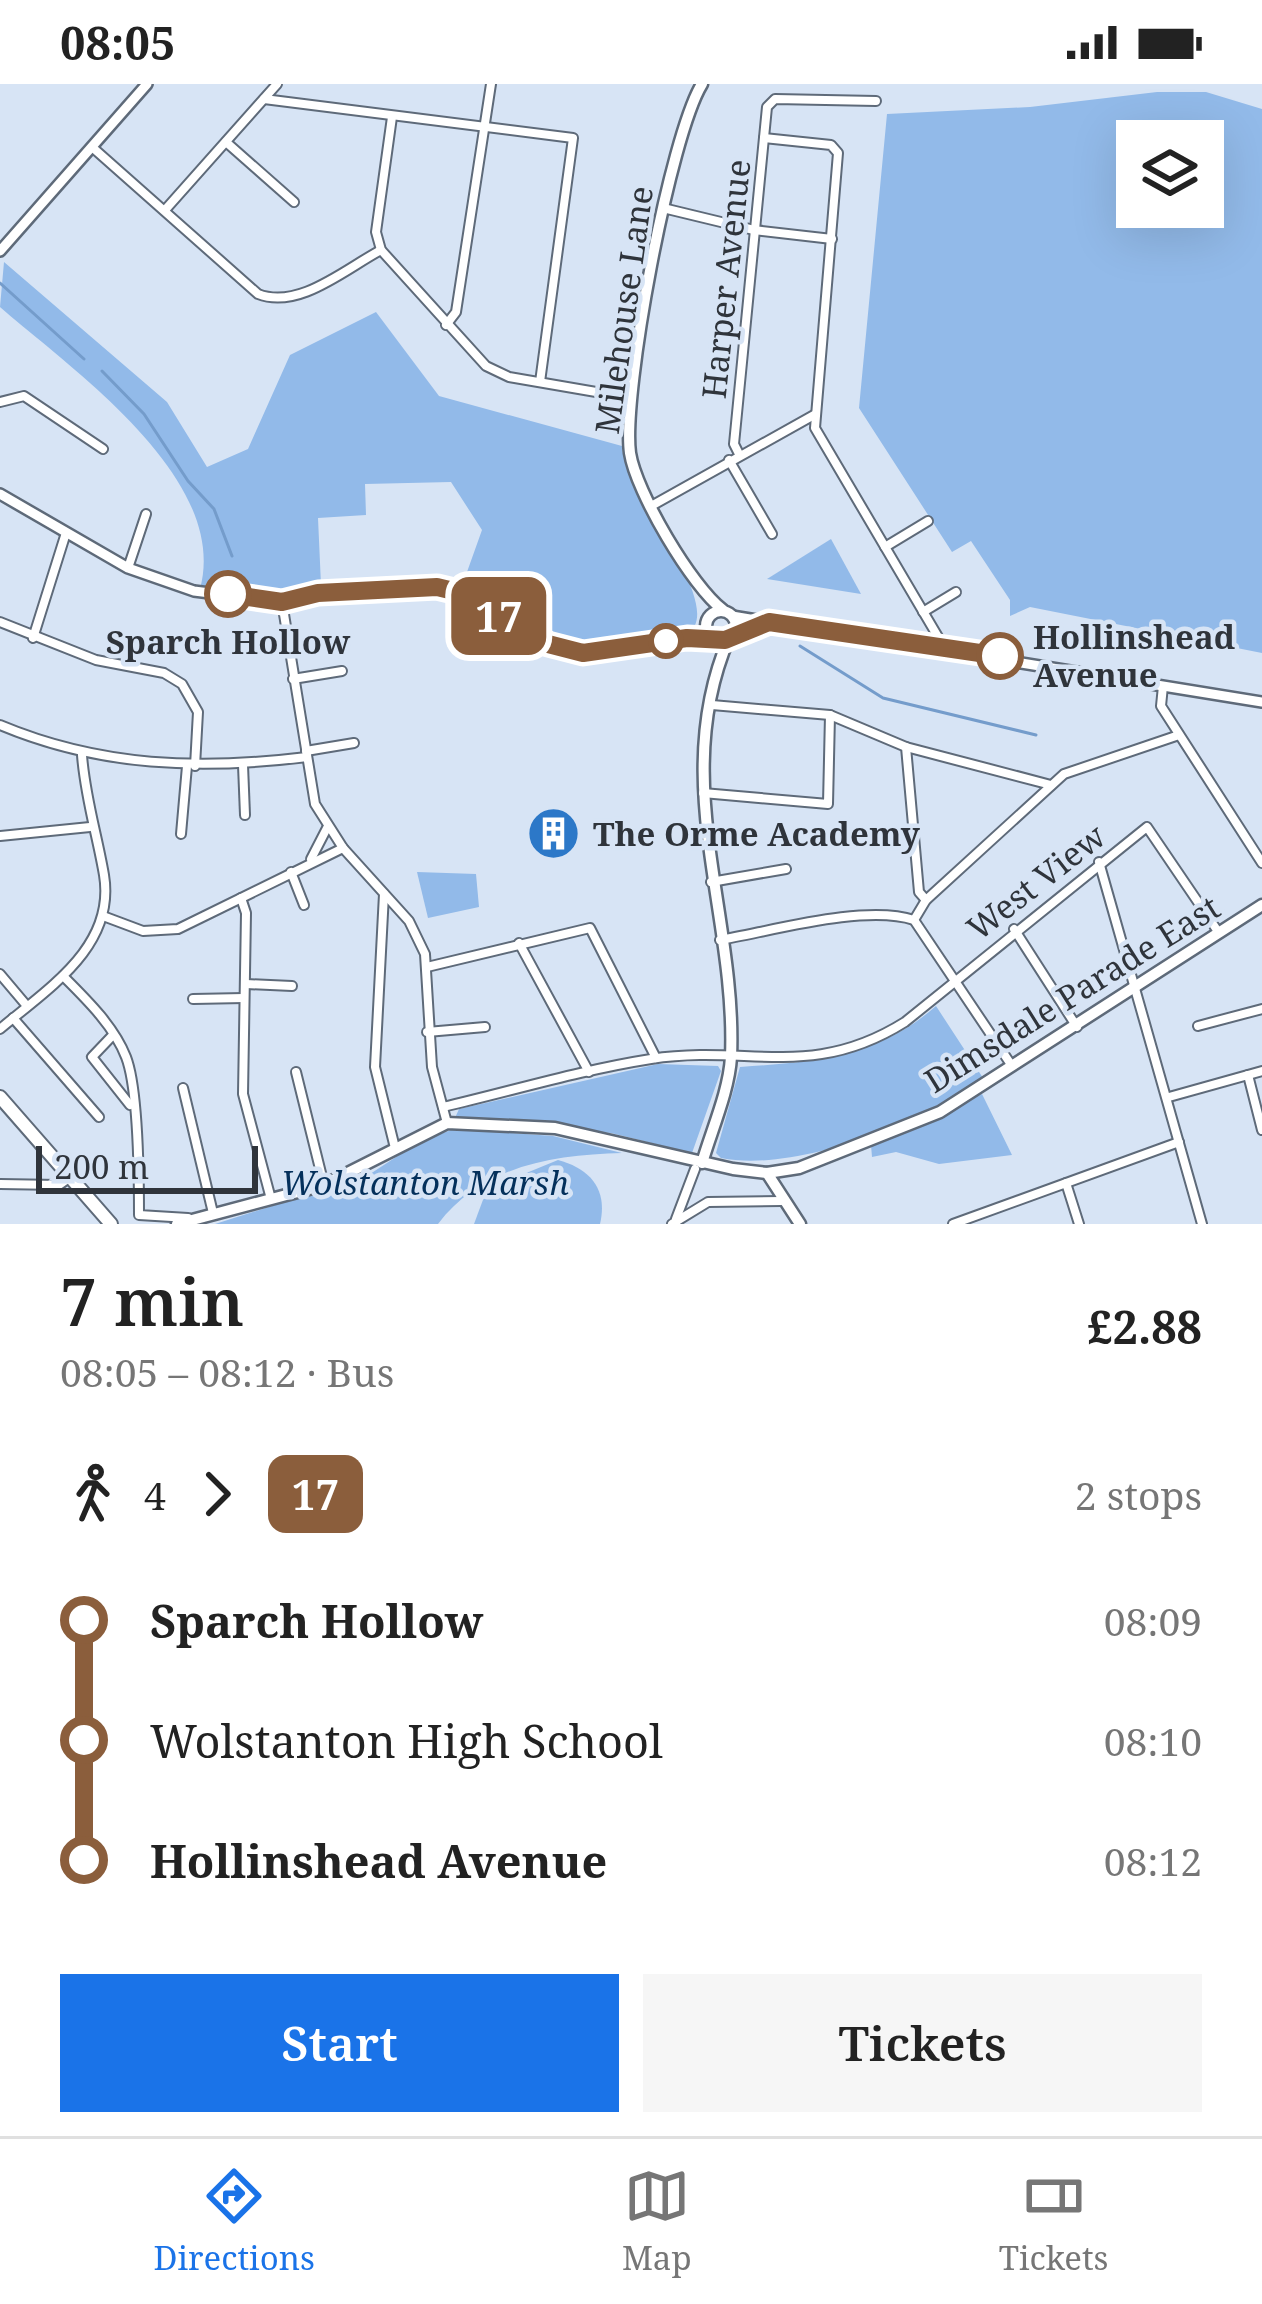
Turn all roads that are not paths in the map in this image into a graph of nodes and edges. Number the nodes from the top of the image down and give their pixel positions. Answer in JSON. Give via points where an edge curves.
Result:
{"nodes":[{"id":1,"x":147,"y":84,"type":"edge"},
{"id":2,"x":277,"y":84,"type":"edge"},
{"id":3,"x":491,"y":84,"type":"edge"},
{"id":4,"x":697,"y":87,"type":"edge"},
{"id":5,"x":264,"y":99,"type":"junction"},
{"id":6,"x":875,"y":100,"type":"dead end"},
{"id":7,"x":392,"y":116,"type":"junction"},
{"id":8,"x":486,"y":127,"type":"junction"},
{"id":9,"x":764,"y":138,"type":"junction"},
{"id":10,"x":226,"y":142,"type":"junction"},
{"id":11,"x":92,"y":148,"type":"junction"},
{"id":12,"x":294,"y":202,"type":"dead end"},
{"id":13,"x":663,"y":208,"type":"junction"},
{"id":14,"x":165,"y":210,"type":"junction"},
{"id":15,"x":754,"y":230,"type":"junction"},
{"id":16,"x":832,"y":239,"type":"junction"},
{"id":17,"x":2,"y":244,"type":"edge"},
{"id":18,"x":380,"y":250,"type":"junction"},
{"id":19,"x":446,"y":325,"type":"junction"},
{"id":20,"x":540,"y":382,"type":"junction"},
{"id":21,"x":633,"y":398,"type":"junction"},
{"id":22,"x":0,"y":401,"type":"edge"},
{"id":23,"x":814,"y":416,"type":"junction"},
{"id":24,"x":103,"y":448,"type":"dead end"},
{"id":25,"x":739,"y":454,"type":"junction"},
{"id":26,"x":729,"y":460,"type":"junction"},
{"id":27,"x":0,"y":494,"type":"edge"},
{"id":28,"x":653,"y":506,"type":"junction"},
{"id":29,"x":146,"y":514,"type":"dead end"},
{"id":30,"x":928,"y":521,"type":"dead end"},
{"id":31,"x":772,"y":534,"type":"dead end"},
{"id":32,"x":65,"y":536,"type":"junction"},
{"id":33,"x":886,"y":547,"type":"junction"},
{"id":34,"x":128,"y":568,"type":"junction"},
{"id":35,"x":703,"y":591,"type":"junction"},
{"id":36,"x":956,"y":592,"type":"dead end"},
{"id":37,"x":282,"y":602,"type":"junction"},
{"id":38,"x":923,"y":612,"type":"junction"},
{"id":39,"x":727,"y":613,"type":"junction"},
{"id":40,"x":0,"y":622,"type":"edge"},
{"id":41,"x":769,"y":622,"type":"junction"},
{"id":42,"x":709,"y":630,"type":"junction"},
{"id":43,"x":732,"y":635,"type":"junction"},
{"id":44,"x":33,"y":638,"type":"junction"},
{"id":45,"x":944,"y":647,"type":"junction"},
{"id":46,"x":342,"y":671,"type":"dead end"},
{"id":47,"x":718,"y":672,"type":"junction"},
{"id":48,"x":293,"y":679,"type":"junction"},
{"id":49,"x":1163,"y":686,"type":"junction"},
{"id":50,"x":1262,"y":702,"type":"edge"},
{"id":51,"x":712,"y":705,"type":"junction"},
{"id":52,"x":830,"y":715,"type":"junction"},
{"id":53,"x":0,"y":725,"type":"edge"},
{"id":54,"x":1179,"y":735,"type":"junction"},
{"id":55,"x":353,"y":742,"type":"dead end"},
{"id":56,"x":906,"y":747,"type":"junction"},
{"id":57,"x":306,"y":754,"type":"junction"},
{"id":58,"x":82,"y":755,"type":"junction"},
{"id":59,"x":243,"y":765,"type":"junction"},
{"id":60,"x":191,"y":766,"type":"junction"},
{"id":61,"x":1051,"y":785,"type":"junction"},
{"id":62,"x":703,"y":794,"type":"junction"},
{"id":63,"x":245,"y":815,"type":"dead end"},
{"id":64,"x":90,"y":827,"type":"junction"},
{"id":65,"x":327,"y":828,"type":"junction"},
{"id":66,"x":182,"y":834,"type":"dead end"},
{"id":67,"x":0,"y":836,"type":"edge"},
{"id":68,"x":343,"y":848,"type":"junction"},
{"id":69,"x":310,"y":860,"type":"junction"},
{"id":70,"x":1099,"y":862,"type":"junction"},
{"id":71,"x":1262,"y":863,"type":"edge"},
{"id":72,"x":786,"y":869,"type":"dead end"},
{"id":73,"x":291,"y":872,"type":"junction"},
{"id":74,"x":710,"y":883,"type":"junction"},
{"id":75,"x":384,"y":892,"type":"junction"},
{"id":76,"x":242,"y":898,"type":"junction"},
{"id":77,"x":926,"y":900,"type":"junction"},
{"id":78,"x":304,"y":905,"type":"dead end"},
{"id":79,"x":1262,"y":905,"type":"edge"},
{"id":80,"x":103,"y":916,"type":"junction"},
{"id":81,"x":914,"y":920,"type":"junction"},
{"id":82,"x":1014,"y":929,"type":"junction"},
{"id":83,"x":1219,"y":933,"type":"junction"},
{"id":84,"x":720,"y":940,"type":"junction"},
{"id":85,"x":519,"y":943,"type":"junction"},
{"id":86,"x":427,"y":968,"type":"junction"},
{"id":87,"x":0,"y":974,"type":"edge"},
{"id":88,"x":63,"y":976,"type":"junction"},
{"id":89,"x":956,"y":976,"type":"junction"},
{"id":90,"x":245,"y":984,"type":"junction"},
{"id":91,"x":292,"y":986,"type":"dead end"},
{"id":92,"x":1137,"y":987,"type":"junction"},
{"id":93,"x":244,"y":998,"type":"junction"},
{"id":94,"x":193,"y":999,"type":"dead end"},
{"id":95,"x":27,"y":1006,"type":"junction"},
{"id":96,"x":1262,"y":1009,"type":"edge"},
{"id":97,"x":15,"y":1017,"type":"junction"},
{"id":98,"x":1198,"y":1026,"type":"dead end"},
{"id":99,"x":484,"y":1027,"type":"dead end"},
{"id":100,"x":1077,"y":1027,"type":"junction"},
{"id":101,"x":0,"y":1029,"type":"edge"},
{"id":102,"x":427,"y":1032,"type":"junction"},
{"id":103,"x":113,"y":1035,"type":"junction"},
{"id":104,"x":656,"y":1058,"type":"junction"},
{"id":105,"x":730,"y":1058,"type":"junction"},
{"id":106,"x":1013,"y":1067,"type":"junction"},
{"id":107,"x":1262,"y":1071,"type":"edge"},
{"id":108,"x":296,"y":1072,"type":"dead end"},
{"id":109,"x":589,"y":1072,"type":"junction"},
{"id":110,"x":1248,"y":1075,"type":"junction"},
{"id":111,"x":183,"y":1088,"type":"dead end"},
{"id":112,"x":0,"y":1097,"type":"edge"},
{"id":113,"x":1168,"y":1097,"type":"junction"},
{"id":114,"x":131,"y":1106,"type":"junction"},
{"id":115,"x":442,"y":1107,"type":"junction"},
{"id":116,"x":99,"y":1118,"type":"dead end"},
{"id":117,"x":448,"y":1123,"type":"junction"},
{"id":118,"x":1262,"y":1130,"type":"edge"},
{"id":119,"x":1180,"y":1142,"type":"junction"},
{"id":120,"x":395,"y":1148,"type":"junction"},
{"id":121,"x":698,"y":1166,"type":"junction"},
{"id":122,"x":767,"y":1173,"type":"junction"},
{"id":123,"x":69,"y":1178,"type":"junction"},
{"id":124,"x":1066,"y":1183,"type":"junction"},
{"id":125,"x":0,"y":1184,"type":"edge"},
{"id":126,"x":324,"y":1185,"type":"junction"},
{"id":127,"x":271,"y":1199,"type":"junction"},
{"id":128,"x":781,"y":1201,"type":"junction"},
{"id":129,"x":989,"y":1210,"type":"junction"},
{"id":130,"x":213,"y":1213,"type":"junction"},
{"id":131,"x":193,"y":1219,"type":"junction"},
{"id":132,"x":674,"y":1222,"type":"edge"},
{"id":133,"x":112,"y":1224,"type":"edge"},
{"id":134,"x":177,"y":1224,"type":"edge"},
{"id":135,"x":800,"y":1224,"type":"edge"},
{"id":136,"x":953,"y":1224,"type":"edge"},
{"id":137,"x":994,"y":1224,"type":"edge"},
{"id":138,"x":1079,"y":1224,"type":"edge"},
{"id":139,"x":1202,"y":1224,"type":"edge"}],
"edges":[{"from":1,"to":11,"type":"street"},
{"from":2,"to":5,"type":"street"},
{"from":3,"to":8,"type":"street"},
{"from":4,"to":13,"type":"main road","name":"Milehouse Lane"},
{"from":5,"to":7,"type":"street"},
{"from":5,"to":10,"type":"street"},
{"from":6,"to":9,"type":"street","name":"Harper Avenue","via":[[775,99]]},
{"from":7,"to":8,"type":"street"},
{"from":7,"to":18,"type":"street"},
{"from":8,"to":19,"type":"street","via":[[456,312]]},
{"from":8,"to":20,"type":"street","via":[[566,133],[574,141]]},
{"from":9,"to":15,"type":"street","name":"Harper Avenue"},
{"from":9,"to":16,"type":"street","via":[[831,146],[838,154]]},
{"from":10,"to":12,"type":"street"},
{"from":10,"to":14,"type":"street"},
{"from":11,"to":14,"type":"street"},
{"from":11,"to":17,"type":"street"},
{"from":13,"to":15,"type":"street"},
{"from":13,"to":21,"type":"main road","name":"Milehouse Lane"},
{"from":14,"to":18,"type":"street","via":[[275,301]]},
{"from":15,"to":16,"type":"street"},
{"from":15,"to":25,"type":"street","name":"Harper Avenue"},
{"from":16,"to":23,"type":"street"},
{"from":18,"to":19,"type":"street"},
{"from":19,"to":20,"type":"street","via":[[486,365]]},
{"from":20,"to":21,"type":"street"},
{"from":21,"to":28,"type":"main road","name":"Milehouse Lane","via":[[631,458]]},
{"from":22,"to":24,"type":"street","via":[[24,396]]},
{"from":23,"to":25,"type":"street"},
{"from":23,"to":33,"type":"street"},
{"from":25,"to":26,"type":"street"},
{"from":26,"to":28,"type":"street"},
{"from":26,"to":31,"type":"street"},
{"from":27,"to":32,"type":"street"},
{"from":28,"to":35,"type":"main road","name":"Milehouse Lane"},
{"from":29,"to":34,"type":"street"},
{"from":30,"to":33,"type":"street"},
{"from":32,"to":34,"type":"street"},
{"from":32,"to":44,"type":"street"},
{"from":33,"to":38,"type":"street"},
{"from":34,"to":37,"type":"street","via":[[194,591]]},
{"from":35,"to":39,"type":"main road","name":"Milehouse Lane"},
{"from":35,"to":42,"type":"main road","name":"Milehouse Lane"},
{"from":36,"to":38,"type":"street"},
{"from":37,"to":42,"type":"street","via":[[437,587],[562,649],[608,652]]},
{"from":37,"to":48,"type":"street"},
{"from":38,"to":45,"type":"street"},
{"from":39,"to":41,"type":"street"},
{"from":39,"to":42,"type":"main road"},
{"from":39,"to":43,"type":"main road"},
{"from":40,"to":44,"type":"street"},
{"from":41,"to":43,"type":"street"},
{"from":41,"to":45,"type":"street"},
{"from":42,"to":43,"type":"main road"},
{"from":42,"to":47,"type":"main road","name":"Milehouse Lane"},
{"from":43,"to":47,"type":"main road","name":"Milehouse Lane"},
{"from":44,"to":60,"type":"street","via":[[182,684],[198,712]]},
{"from":45,"to":49,"type":"street"},
{"from":46,"to":48,"type":"street"},
{"from":47,"to":51,"type":"main road","name":"Milehouse Lane"},
{"from":48,"to":57,"type":"street"},
{"from":49,"to":50,"type":"street"},
{"from":49,"to":54,"type":"street","via":[[1161,706]]},
{"from":51,"to":52,"type":"street"},
{"from":51,"to":62,"type":"main road","name":"Milehouse Lane"},
{"from":52,"to":56,"type":"street"},
{"from":52,"to":62,"type":"street","via":[[828,804]]},
{"from":53,"to":58,"type":"street"},
{"from":54,"to":61,"type":"street"},
{"from":54,"to":71,"type":"street"},
{"from":55,"to":57,"type":"street"},
{"from":56,"to":61,"type":"street"},
{"from":56,"to":77,"type":"street"},
{"from":57,"to":59,"type":"street"},
{"from":57,"to":65,"type":"street"},
{"from":58,"to":60,"type":"street"},
{"from":58,"to":64,"type":"street"},
{"from":59,"to":60,"type":"street"},
{"from":59,"to":63,"type":"street"},
{"from":60,"to":66,"type":"street"},
{"from":61,"to":77,"type":"street"},
{"from":62,"to":74,"type":"main road","name":"Milehouse Lane"},
{"from":64,"to":67,"type":"street"},
{"from":64,"to":80,"type":"street","via":[[105,877]]},
{"from":65,"to":68,"type":"street"},
{"from":65,"to":69,"type":"street"},
{"from":68,"to":69,"type":"street"},
{"from":68,"to":75,"type":"street"},
{"from":69,"to":73,"type":"street"},
{"from":70,"to":82,"type":"street","name":"West View"},
{"from":70,"to":83,"type":"street","name":"West View","via":[[1147,827]]},
{"from":70,"to":92,"type":"street"},
{"from":72,"to":74,"type":"street"},
{"from":73,"to":76,"type":"street"},
{"from":73,"to":78,"type":"street"},
{"from":74,"to":84,"type":"main road","name":"Milehouse Lane"},
{"from":75,"to":86,"type":"street","via":[[420,939]]},
{"from":75,"to":120,"type":"street","via":[[375,1067]]},
{"from":76,"to":80,"type":"street","via":[[178,929],[143,931]]},
{"from":76,"to":90,"type":"street"},
{"from":77,"to":81,"type":"street"},
{"from":79,"to":83,"type":"main road","name":"Dimsdale Parade East"},
{"from":80,"to":88,"type":"street"},
{"from":81,"to":84,"type":"street","via":[[852,919]]},
{"from":81,"to":89,"type":"street"},
{"from":82,"to":89,"type":"street","name":"West View"},
{"from":82,"to":100,"type":"street"},
{"from":83,"to":92,"type":"main road","name":"Dimsdale Parade East"},
{"from":84,"to":105,"type":"main road","name":"Milehouse Lane"},
{"from":85,"to":86,"type":"street"},
{"from":85,"to":104,"type":"street","via":[[584,926],[597,934]]},
{"from":85,"to":109,"type":"street"},
{"from":86,"to":102,"type":"street"},
{"from":87,"to":95,"type":"street"},
{"from":88,"to":95,"type":"street"},
{"from":88,"to":103,"type":"street"},
{"from":89,"to":105,"type":"street","name":"West View","via":[[905,1022],[868,1042],[790,1060]]},
{"from":89,"to":106,"type":"street"},
{"from":90,"to":91,"type":"street"},
{"from":90,"to":93,"type":"street"},
{"from":92,"to":100,"type":"main road","name":"Dimsdale Parade East"},
{"from":92,"to":113,"type":"street"},
{"from":93,"to":94,"type":"street"},
{"from":93,"to":127,"type":"street","via":[[243,1094]]},
{"from":95,"to":97,"type":"street"},
{"from":96,"to":98,"type":"street"},
{"from":97,"to":101,"type":"street"},
{"from":97,"to":116,"type":"street"},
{"from":99,"to":102,"type":"street"},
{"from":100,"to":106,"type":"main road","name":"Dimsdale Parade East"},
{"from":102,"to":115,"type":"street"},
{"from":103,"to":114,"type":"street","via":[[126,1056]]},
{"from":103,"to":114,"type":"street","via":[[92,1057]]},
{"from":104,"to":105,"type":"street","name":"West View"},
{"from":104,"to":109,"type":"street","name":"West View"},
{"from":105,"to":121,"type":"main road","name":"Milehouse Lane"},
{"from":106,"to":122,"type":"main road","name":"Dimsdale Parade East","via":[[912,1125]]},
{"from":107,"to":110,"type":"street"},
{"from":108,"to":126,"type":"street"},
{"from":109,"to":115,"type":"street","name":"West View"},
{"from":110,"to":113,"type":"street"},
{"from":110,"to":118,"type":"street"},
{"from":111,"to":130,"type":"street"},
{"from":112,"to":123,"type":"highway"},
{"from":113,"to":119,"type":"street"},
{"from":114,"to":131,"type":"street","via":[[139,1156],[134,1214]]},
{"from":115,"to":117,"type":"street"},
{"from":117,"to":120,"type":"main road"},
{"from":117,"to":121,"type":"main road","name":"Dimsdale Parade East","via":[[555,1128]]},
{"from":119,"to":124,"type":"street"},
{"from":119,"to":139,"type":"street"},
{"from":120,"to":126,"type":"main road"},
{"from":121,"to":122,"type":"main road","name":"Dimsdale Parade East"},
{"from":121,"to":132,"type":"street"},
{"from":122,"to":128,"type":"main road"},
{"from":123,"to":125,"type":"street","via":[[59,1185]]},
{"from":123,"to":133,"type":"highway"},
{"from":124,"to":129,"type":"street"},
{"from":124,"to":138,"type":"street"},
{"from":126,"to":127,"type":"main road"},
{"from":127,"to":130,"type":"main road"},
{"from":128,"to":132,"type":"street","via":[[708,1202]]},
{"from":128,"to":135,"type":"main road"},
{"from":129,"to":136,"type":"street"},
{"from":129,"to":137,"type":"street"},
{"from":130,"to":131,"type":"main road"},
{"from":131,"to":134,"type":"main road"}]}
